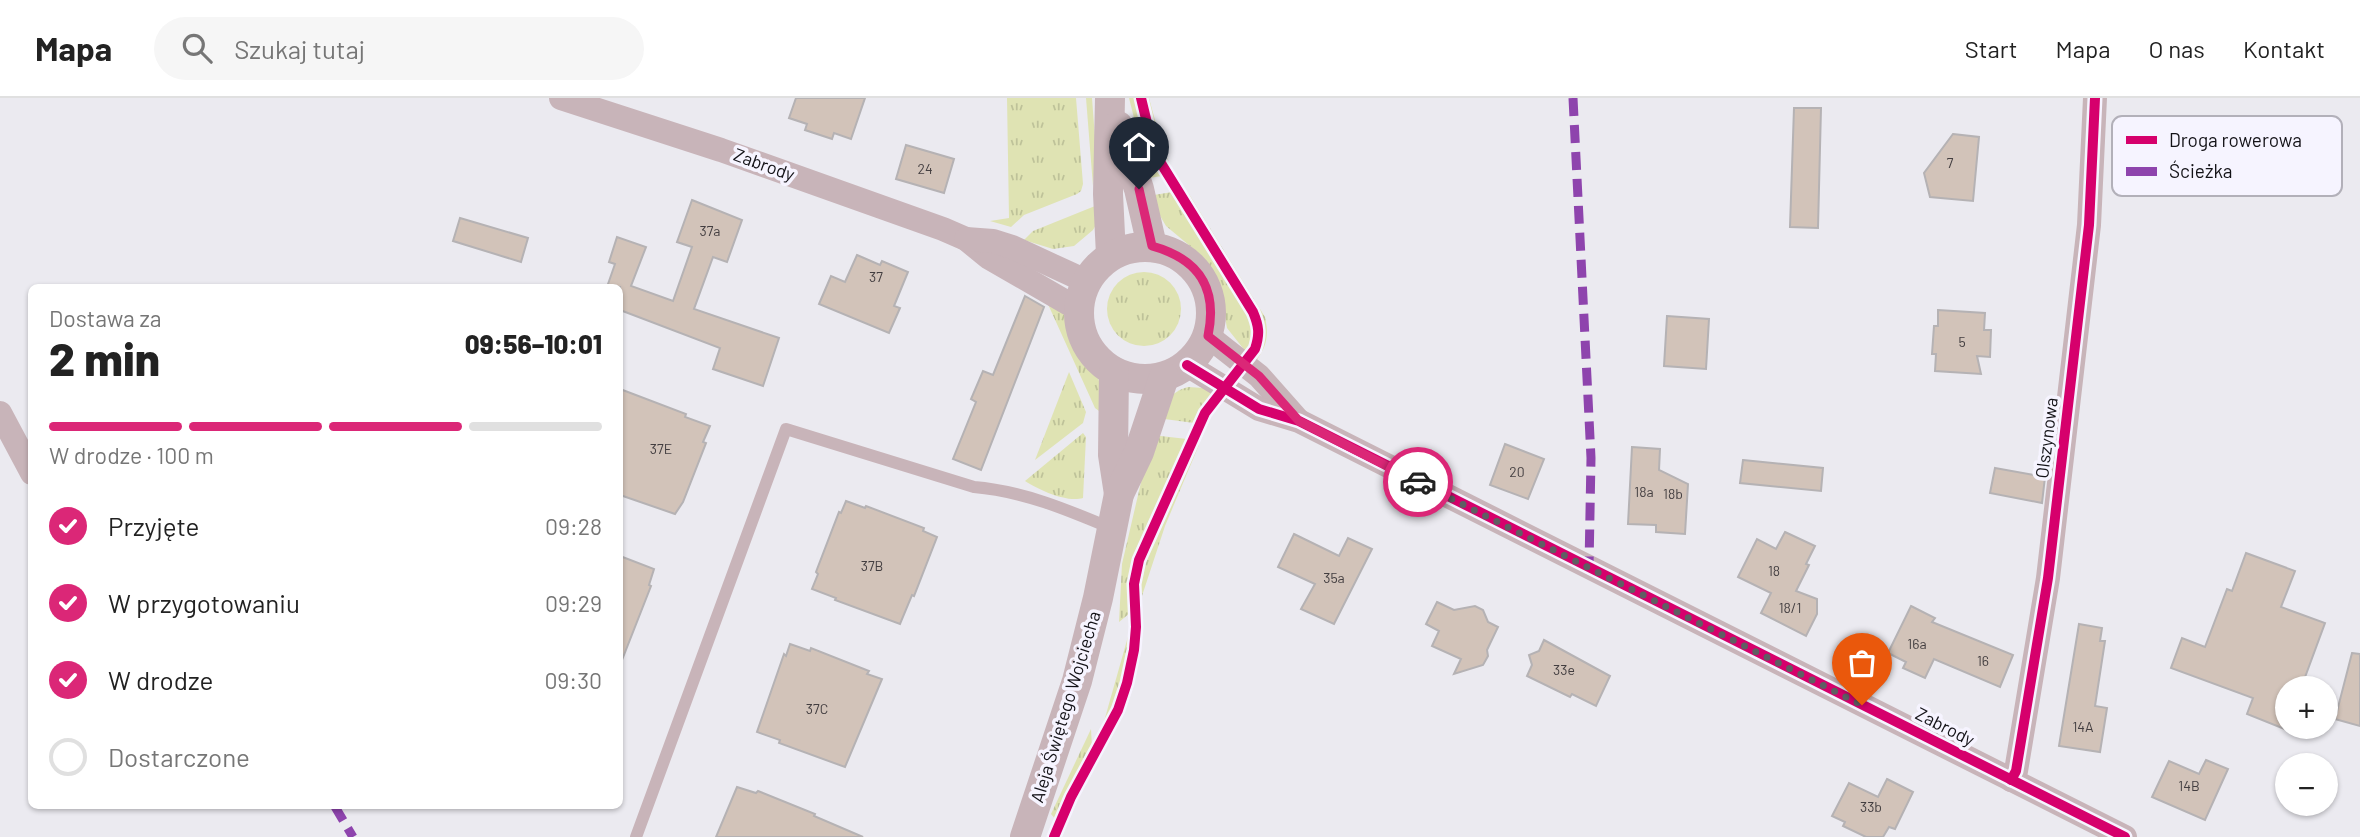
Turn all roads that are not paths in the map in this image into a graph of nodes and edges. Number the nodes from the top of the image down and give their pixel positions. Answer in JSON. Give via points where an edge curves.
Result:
{"nodes":[{"id":1,"x":561,"y":98,"type":"edge"},
{"id":2,"x":2095,"y":98,"type":"edge"},
{"id":3,"x":1111,"y":102,"type":"edge"},
{"id":4,"x":966,"y":239,"type":"junction"},
{"id":5,"x":1152,"y":246,"type":"junction"},
{"id":6,"x":1111,"y":255,"type":"junction"},
{"id":7,"x":1088,"y":278,"type":"junction"},
{"id":8,"x":1078,"y":309,"type":"junction"},
{"id":9,"x":1208,"y":336,"type":"junction"},
{"id":10,"x":1175,"y":371,"type":"junction"},
{"id":11,"x":1114,"y":372,"type":"junction"},
{"id":12,"x":0,"y":413,"type":"edge"},
{"id":13,"x":1299,"y":421,"type":"junction"},
{"id":14,"x":28,"y":466,"type":"edge"},
{"id":15,"x":1119,"y":494,"type":"junction"},
{"id":16,"x":1113,"y":529,"type":"junction"},
{"id":17,"x":2011,"y":780,"type":"junction"},
{"id":18,"x":636,"y":837,"type":"edge"},
{"id":19,"x":1026,"y":837,"type":"edge"},
{"id":20,"x":2125,"y":837,"type":"edge"}],
"edges":[{"from":1,"to":4,"type":"street","name":"Zabrody"},
{"from":2,"to":17,"type":"street","name":"Olszynowa","via":[[2090,225],[2048,578]]},
{"from":3,"to":5,"type":"street"},
{"from":3,"to":6,"type":"street"},
{"from":4,"to":7,"type":"street","name":"Zabrody","via":[[993,241]]},
{"from":4,"to":8,"type":"street","name":"Zabrody","via":[[988,257]]},
{"from":5,"to":6,"type":"street"},
{"from":5,"to":9,"type":"street","via":[[1189,262],[1201,278],[1210,296]]},
{"from":6,"to":7,"type":"street"},
{"from":7,"to":8,"type":"street"},
{"from":8,"to":11,"type":"street","via":[[1087,346]]},
{"from":9,"to":10,"type":"street","via":[[1196,357]]},
{"from":9,"to":13,"type":"street","name":"Zabrody","via":[[1259,376]]},
{"from":10,"to":11,"type":"street","via":[[1147,380]]},
{"from":10,"to":13,"type":"street","name":"Zabrody","via":[[1259,409]]},
{"from":10,"to":15,"type":"street","name":"Aleja Świętego Wojciecha"},
{"from":11,"to":15,"type":"street","name":"Aleja Świętego Wojciecha","via":[[1113,455]]},
{"from":12,"to":14,"type":"street"},
{"from":13,"to":17,"type":"street","name":"Zabrody"},
{"from":15,"to":16,"type":"street","name":"Aleja Świętego Wojciecha"},
{"from":16,"to":18,"type":"lane","via":[[1021,494],[974,487],[786,429]]},
{"from":16,"to":19,"type":"street","name":"Aleja Świętego Wojciecha","via":[[1077,681]]},
{"from":17,"to":20,"type":"street","name":"Zabrody"}]}
